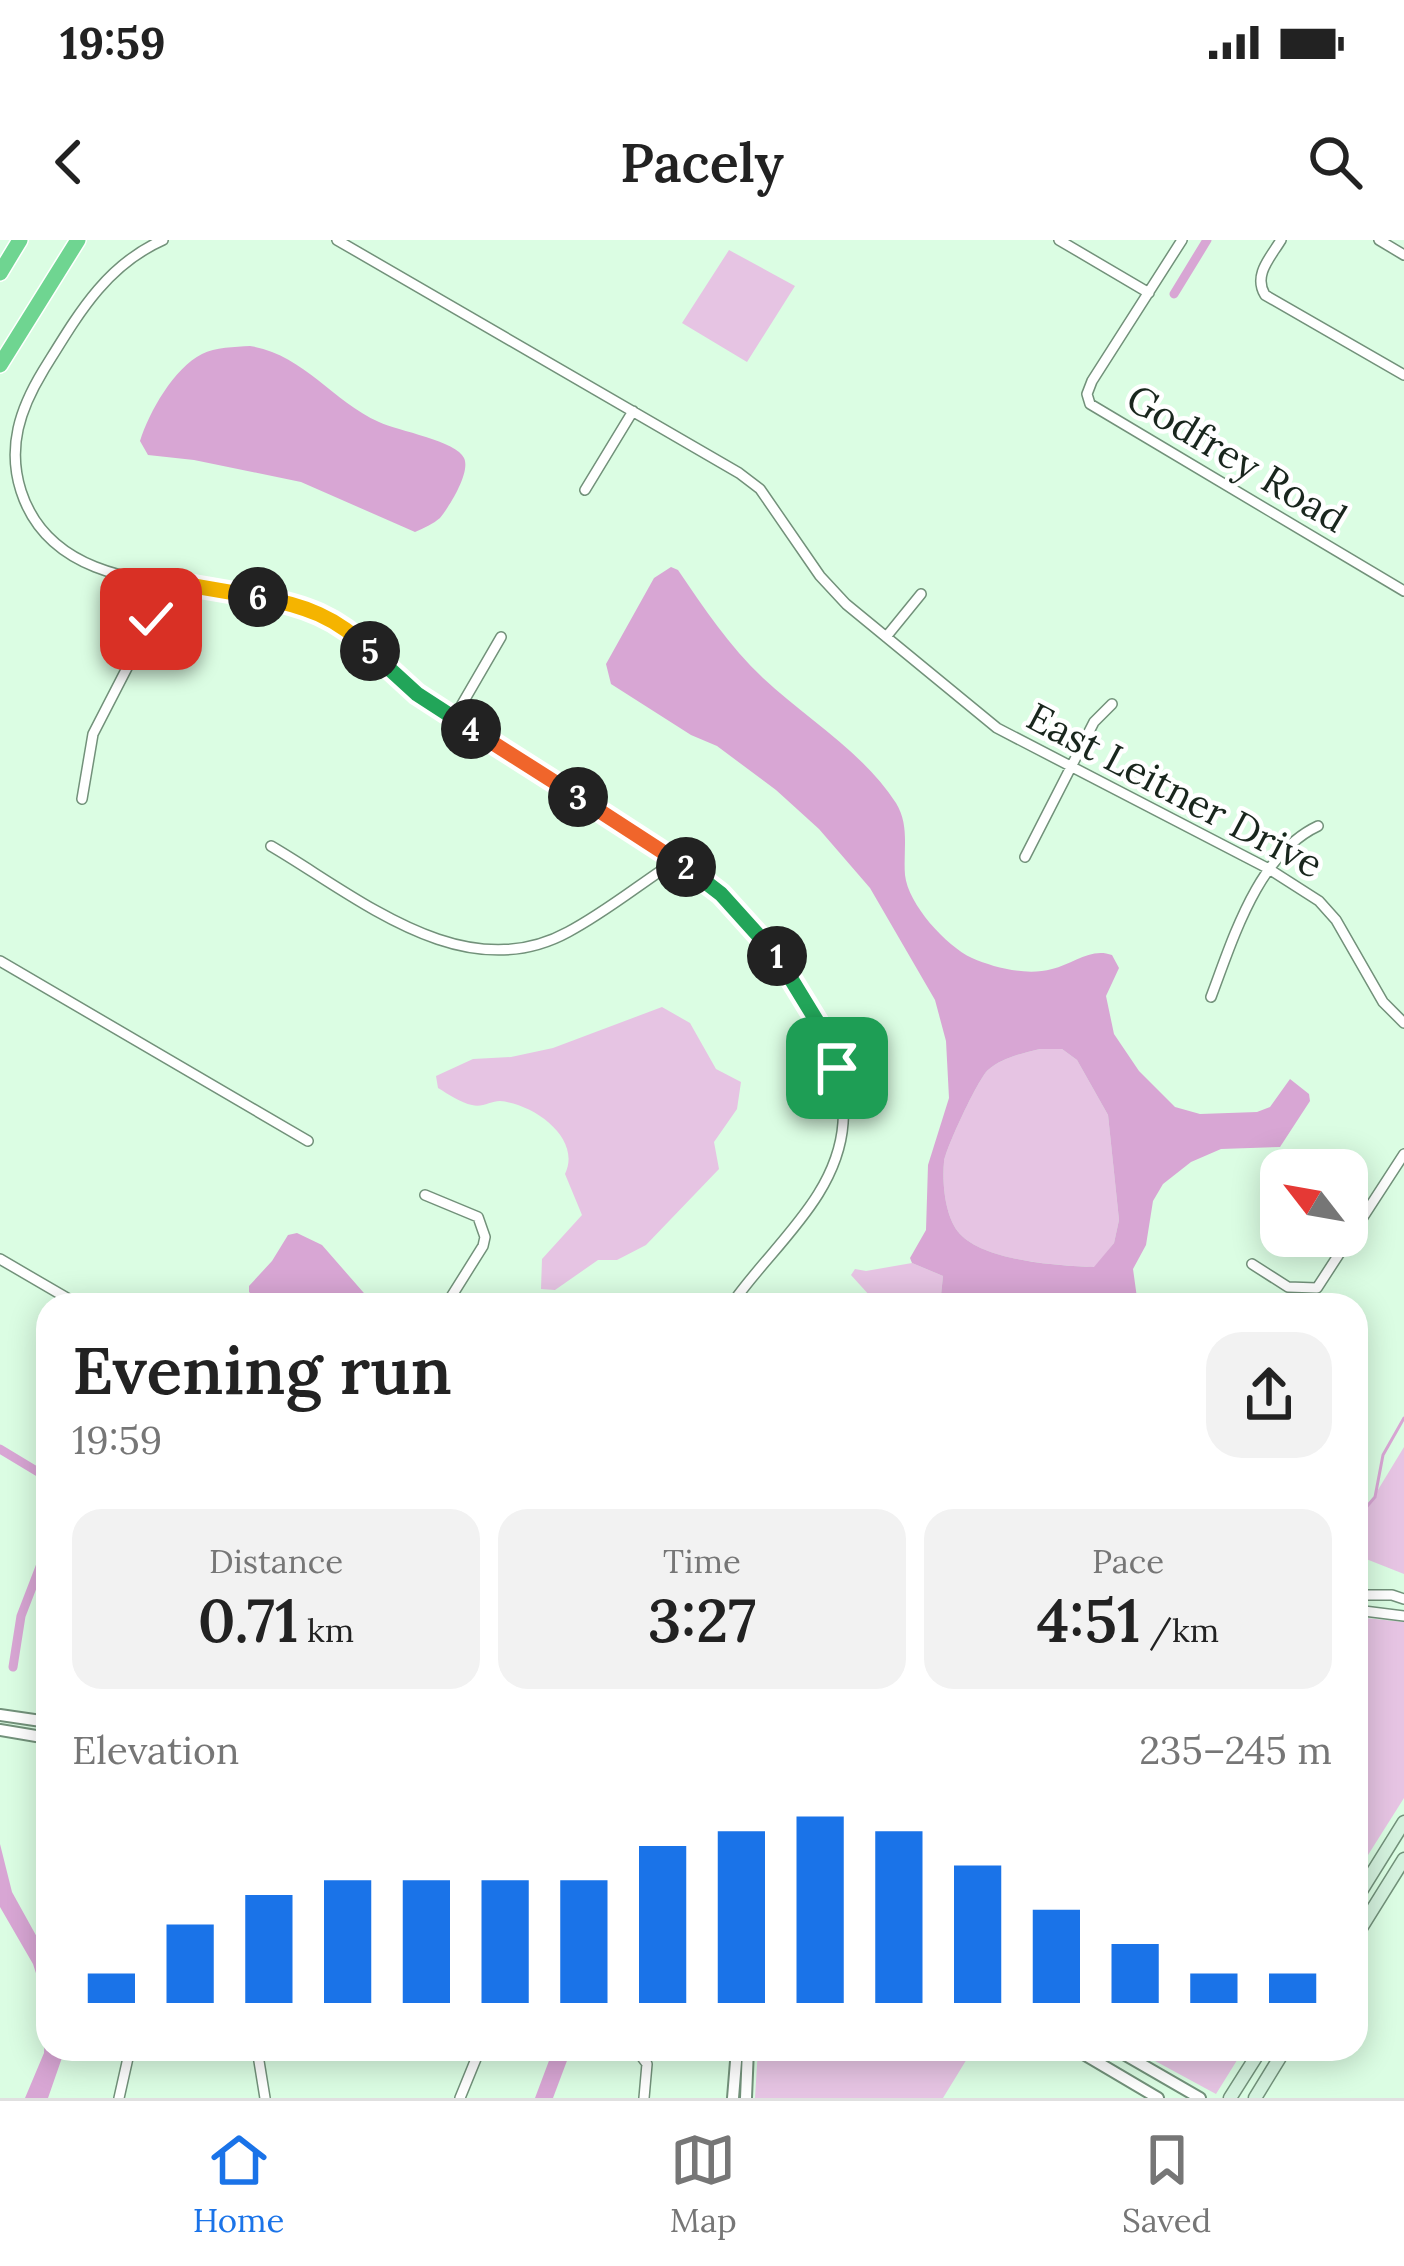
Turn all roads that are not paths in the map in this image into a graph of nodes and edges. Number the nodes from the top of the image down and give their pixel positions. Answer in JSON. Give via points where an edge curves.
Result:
{"nodes":[{"id":1,"x":20,"y":240,"type":"edge"},
{"id":2,"x":77,"y":240,"type":"edge"},
{"id":3,"x":163,"y":240,"type":"edge"},
{"id":4,"x":337,"y":240,"type":"edge"},
{"id":5,"x":1059,"y":240,"type":"edge"},
{"id":6,"x":1182,"y":240,"type":"edge"},
{"id":7,"x":1281,"y":240,"type":"edge"},
{"id":8,"x":1379,"y":240,"type":"edge"},
{"id":9,"x":1404,"y":254,"type":"edge"},
{"id":10,"x":0,"y":273,"type":"edge"},
{"id":11,"x":1149,"y":293,"type":"junction"},
{"id":12,"x":0,"y":364,"type":"edge"},
{"id":13,"x":1403,"y":373,"type":"edge"},
{"id":14,"x":633,"y":410,"type":"junction"},
{"id":15,"x":585,"y":490,"type":"dead end"},
{"id":16,"x":159,"y":580,"type":"junction"},
{"id":17,"x":1404,"y":591,"type":"edge"},
{"id":18,"x":921,"y":594,"type":"dead end"},
{"id":19,"x":501,"y":637,"type":"dead end"},
{"id":20,"x":886,"y":637,"type":"junction"},
{"id":21,"x":1112,"y":704,"type":"dead end"},
{"id":22,"x":454,"y":718,"type":"junction"},
{"id":23,"x":1070,"y":767,"type":"junction"},
{"id":24,"x":82,"y":799,"type":"dead end"},
{"id":25,"x":1318,"y":826,"type":"dead end"},
{"id":26,"x":271,"y":846,"type":"dead end"},
{"id":27,"x":1025,"y":857,"type":"dead end"},
{"id":28,"x":677,"y":860,"type":"junction"},
{"id":29,"x":1269,"y":869,"type":"junction"},
{"id":30,"x":0,"y":961,"type":"edge"},
{"id":31,"x":1211,"y":997,"type":"dead end"},
{"id":32,"x":1404,"y":1023,"type":"edge"},
{"id":33,"x":308,"y":1141,"type":"dead end"},
{"id":34,"x":1404,"y":1154,"type":"edge"},
{"id":35,"x":425,"y":1196,"type":"dead end"},
{"id":36,"x":0,"y":1259,"type":"edge"},
{"id":37,"x":1252,"y":1264,"type":"dead end"},
{"id":38,"x":58,"y":1293,"type":"edge"},
{"id":39,"x":454,"y":1293,"type":"edge"},
{"id":40,"x":739,"y":1293,"type":"edge"},
{"id":41,"x":1368,"y":1595,"type":"edge"},
{"id":42,"x":1404,"y":1599,"type":"edge"},
{"id":43,"x":1368,"y":1612,"type":"edge"},
{"id":44,"x":1404,"y":1616,"type":"edge"},
{"id":45,"x":0,"y":1715,"type":"edge"},
{"id":46,"x":36,"y":1720,"type":"edge"},
{"id":47,"x":0,"y":1730,"type":"edge"},
{"id":48,"x":36,"y":1736,"type":"edge"},
{"id":49,"x":1404,"y":1822,"type":"edge"},
{"id":50,"x":1404,"y":1858,"type":"edge"},
{"id":51,"x":1368,"y":1880,"type":"edge"},
{"id":52,"x":1368,"y":1916,"type":"edge"},
{"id":53,"x":127,"y":2061,"type":"edge"},
{"id":54,"x":259,"y":2061,"type":"edge"},
{"id":55,"x":475,"y":2061,"type":"edge"},
{"id":56,"x":645,"y":2061,"type":"edge"},
{"id":57,"x":736,"y":2061,"type":"edge"},
{"id":58,"x":748,"y":2061,"type":"edge"},
{"id":59,"x":1095,"y":2061,"type":"edge"},
{"id":60,"x":1136,"y":2061,"type":"edge"},
{"id":61,"x":1253,"y":2061,"type":"edge"},
{"id":62,"x":1278,"y":2061,"type":"edge"},
{"id":63,"x":119,"y":2098,"type":"edge"},
{"id":64,"x":265,"y":2098,"type":"edge"},
{"id":65,"x":460,"y":2098,"type":"edge"},
{"id":66,"x":644,"y":2098,"type":"edge"},
{"id":67,"x":733,"y":2098,"type":"edge"},
{"id":68,"x":746,"y":2098,"type":"edge"},
{"id":69,"x":1158,"y":2098,"type":"edge"},
{"id":70,"x":1200,"y":2098,"type":"edge"},
{"id":71,"x":1230,"y":2098,"type":"edge"},
{"id":72,"x":1255,"y":2098,"type":"edge"}],
"edges":[{"from":1,"to":10,"type":"highway"},
{"from":2,"to":12,"type":"highway"},
{"from":3,"to":16,"type":"street","via":[[109,274],[82,307],[28,397],[15,451],[26,505],[60,550],[105,571]]},
{"from":4,"to":14,"type":"street","name":"East Leitner Drive"},
{"from":5,"to":11,"type":"street"},
{"from":6,"to":11,"type":"street","name":"Godfrey Road"},
{"from":7,"to":13,"type":"street","via":[[1260,274],[1265,296]]},
{"from":8,"to":9,"type":"street"},
{"from":11,"to":17,"type":"street","name":"Godfrey Road","via":[[1092,381],[1090,404]]},
{"from":14,"to":15,"type":"street"},
{"from":14,"to":20,"type":"street","name":"East Leitner Drive","via":[[760,489],[820,576]]},
{"from":16,"to":22,"type":"street","via":[[326,616]]},
{"from":16,"to":24,"type":"street","via":[[146,631],[93,734]]},
{"from":18,"to":20,"type":"street"},
{"from":19,"to":22,"type":"street"},
{"from":20,"to":23,"type":"street","name":"East Leitner Drive","via":[[997,728]]},
{"from":21,"to":23,"type":"street"},
{"from":22,"to":28,"type":"street"},
{"from":23,"to":27,"type":"street"},
{"from":23,"to":29,"type":"street","name":"East Leitner Drive"},
{"from":25,"to":29,"type":"street","via":[[1297,836]]},
{"from":26,"to":28,"type":"street","via":[[428,937],[489,950],[520,951],[567,933]]},
{"from":28,"to":40,"type":"street","via":[[759,932],[794,979],[830,1048],[843,1098],[838,1156],[827,1180]]},
{"from":29,"to":31,"type":"street"},
{"from":29,"to":32,"type":"street","name":"East Leitner Drive","via":[[1336,920]]},
{"from":30,"to":33,"type":"street"},
{"from":34,"to":37,"type":"street","via":[[1317,1288],[1288,1287]]},
{"from":35,"to":39,"type":"street","via":[[478,1217],[485,1237]]},
{"from":36,"to":38,"type":"street"},
{"from":41,"to":42,"type":"street"},
{"from":43,"to":44,"type":"street"},
{"from":45,"to":46,"type":"street"},
{"from":47,"to":48,"type":"street"},
{"from":49,"to":51,"type":"main road"},
{"from":50,"to":52,"type":"main road"},
{"from":53,"to":63,"type":"street"},
{"from":54,"to":64,"type":"street"},
{"from":55,"to":65,"type":"street"},
{"from":56,"to":66,"type":"street"},
{"from":57,"to":67,"type":"street"},
{"from":58,"to":68,"type":"street"},
{"from":59,"to":69,"type":"street"},
{"from":60,"to":70,"type":"street"},
{"from":61,"to":71,"type":"main road"},
{"from":62,"to":72,"type":"main road"}]}
